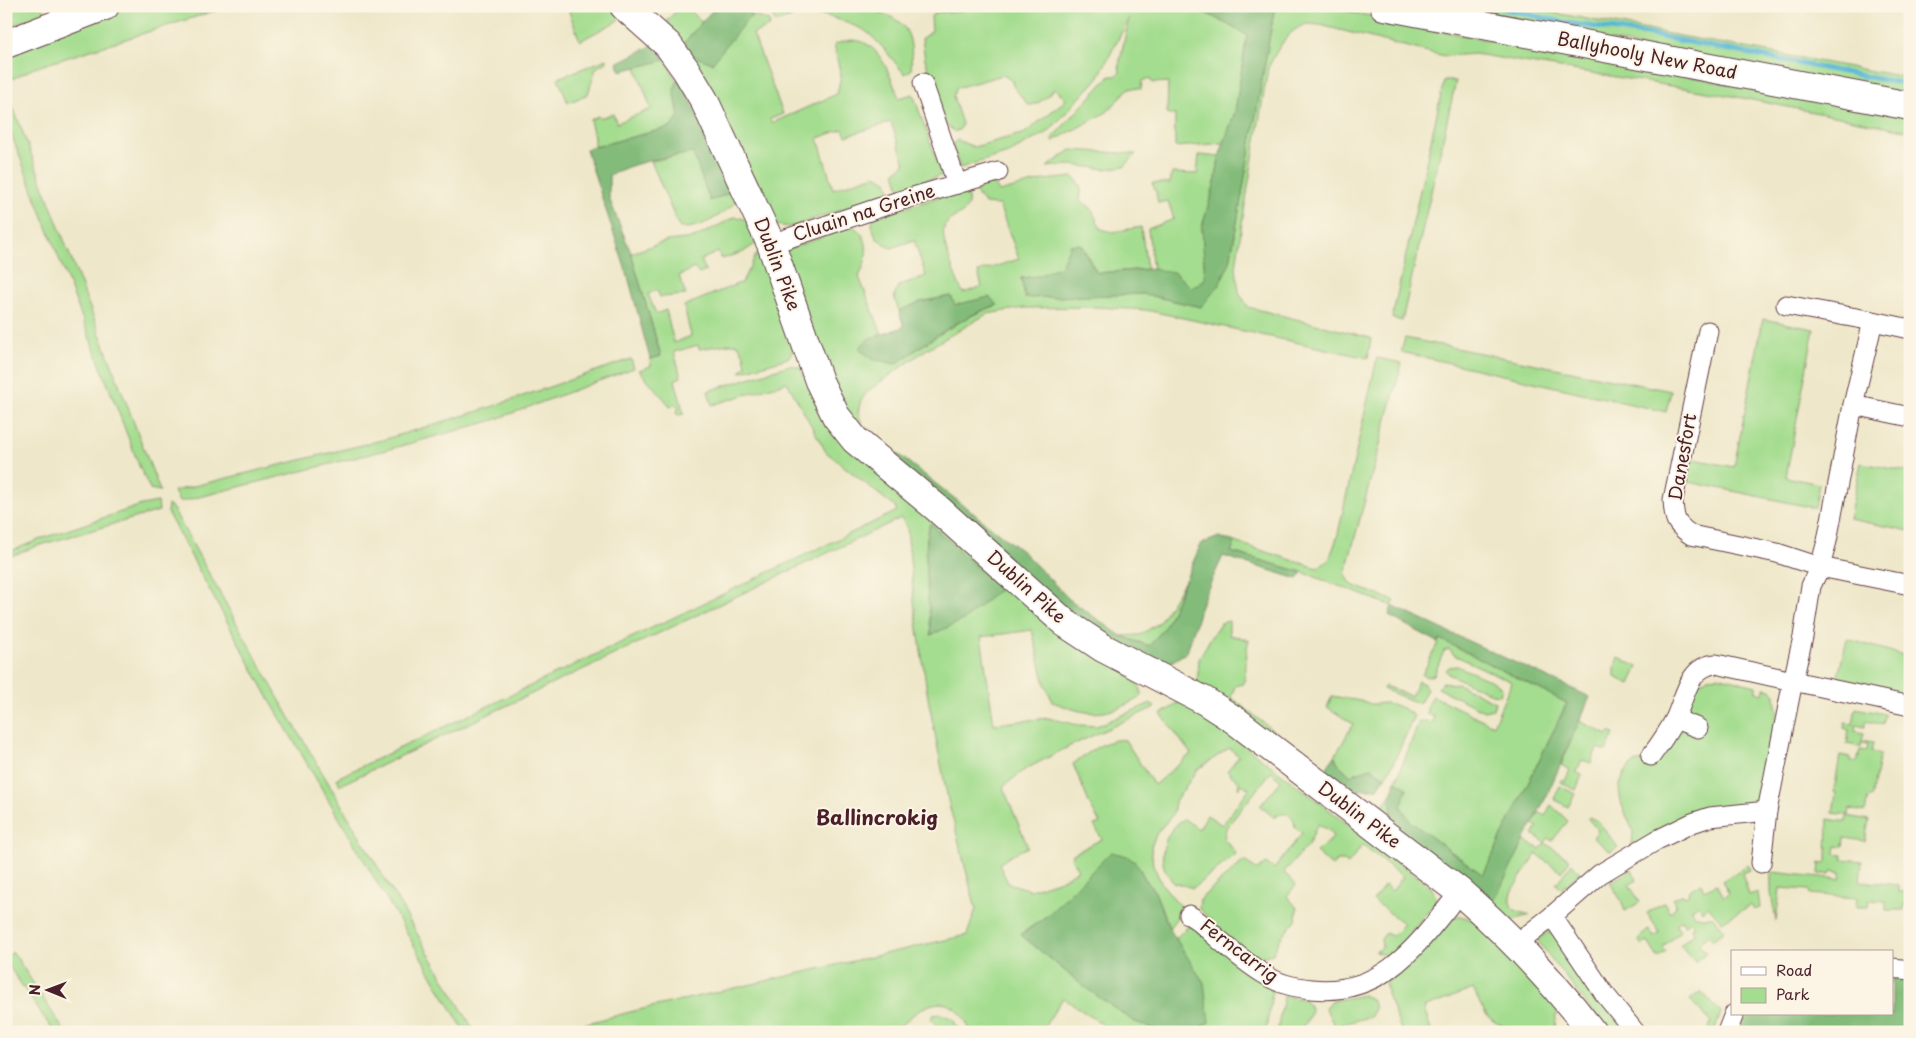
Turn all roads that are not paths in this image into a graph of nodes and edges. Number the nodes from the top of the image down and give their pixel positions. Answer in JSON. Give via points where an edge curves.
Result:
{"nodes":[{"id":1,"x":105,"y":6,"type":"edge"},
{"id":2,"x":624,"y":6,"type":"edge"},
{"id":3,"x":1384,"y":6,"type":"edge"},
{"id":4,"x":6,"y":44,"type":"edge"},
{"id":5,"x":923,"y":83,"type":"dead end"},
{"id":6,"x":1910,"y":106,"type":"edge"},
{"id":7,"x":998,"y":172,"type":"dead end"},
{"id":8,"x":957,"y":184,"type":"junction"},
{"id":9,"x":771,"y":244,"type":"junction"},
{"id":10,"x":1786,"y":305,"type":"dead end"},
{"id":11,"x":1873,"y":321,"type":"junction"},
{"id":12,"x":1910,"y":329,"type":"edge"},
{"id":13,"x":1708,"y":330,"type":"dead end"},
{"id":14,"x":1852,"y":405,"type":"junction"},
{"id":15,"x":1910,"y":417,"type":"edge"},
{"id":16,"x":1820,"y":567,"type":"junction"},
{"id":17,"x":1910,"y":584,"type":"edge"},
{"id":18,"x":1793,"y":681,"type":"junction"},
{"id":19,"x":1910,"y":706,"type":"edge"},
{"id":20,"x":1675,"y":719,"type":"junction"},
{"id":21,"x":1698,"y":728,"type":"dead end"},
{"id":22,"x":1651,"y":756,"type":"dead end"},
{"id":23,"x":1767,"y":810,"type":"junction"},
{"id":24,"x":1761,"y":863,"type":"dead end"},
{"id":25,"x":1460,"y":892,"type":"junction"},
{"id":26,"x":1189,"y":915,"type":"dead end"},
{"id":27,"x":1552,"y":916,"type":"junction"},
{"id":28,"x":1516,"y":944,"type":"junction"},
{"id":29,"x":1894,"y":968,"type":"edge"},
{"id":30,"x":1910,"y":970,"type":"edge"},
{"id":31,"x":1733,"y":1016,"type":"edge"},
{"id":32,"x":1592,"y":1032,"type":"edge"},
{"id":33,"x":1635,"y":1032,"type":"edge"},
{"id":34,"x":1728,"y":1032,"type":"edge"}],
"edges":[{"from":1,"to":4,"type":"street"},
{"from":2,"to":9,"type":"street","name":"Dublin Pike","via":[[668,44],[686,70],[704,100]]},
{"from":3,"to":6,"type":"street","name":"Ballyhooly New Road"},
{"from":5,"to":8,"type":"street","name":"Cluain na Greine"},
{"from":7,"to":8,"type":"street","name":"Cluain na Greine"},
{"from":8,"to":9,"type":"street","name":"Cluain na Greine"},
{"from":9,"to":25,"type":"street","name":"Dublin Pike","via":[[819,381],[836,416],[855,440],[945,515],[1065,623],[1103,648],[1205,701],[1236,721]]},
{"from":10,"to":11,"type":"street"},
{"from":11,"to":12,"type":"street"},
{"from":11,"to":14,"type":"street"},
{"from":13,"to":16,"type":"street","name":"Danesfort","via":[[1674,500],[1674,519],[1691,535],[1777,553]]},
{"from":14,"to":15,"type":"street"},
{"from":14,"to":16,"type":"street"},
{"from":16,"to":17,"type":"street","name":"Danesfort"},
{"from":16,"to":18,"type":"street","via":[[1811,586]]},
{"from":18,"to":19,"type":"street"},
{"from":18,"to":20,"type":"street","via":[[1716,664],[1707,665],[1692,678]]},
{"from":18,"to":23,"type":"street"},
{"from":20,"to":21,"type":"street"},
{"from":20,"to":22,"type":"street"},
{"from":23,"to":24,"type":"street"},
{"from":23,"to":27,"type":"street","via":[[1710,817],[1657,840],[1600,874]]},
{"from":25,"to":26,"type":"street","name":"Ferncarrig","via":[[1410,952],[1374,979],[1341,989],[1319,990],[1281,984]]},
{"from":25,"to":28,"type":"street","name":"Dublin Pike"},
{"from":27,"to":28,"type":"street"},
{"from":27,"to":33,"type":"street","via":[[1603,992]]},
{"from":28,"to":32,"type":"street","name":"Dublin Pike"},
{"from":29,"to":30,"type":"street"},
{"from":31,"to":34,"type":"street"}]}
